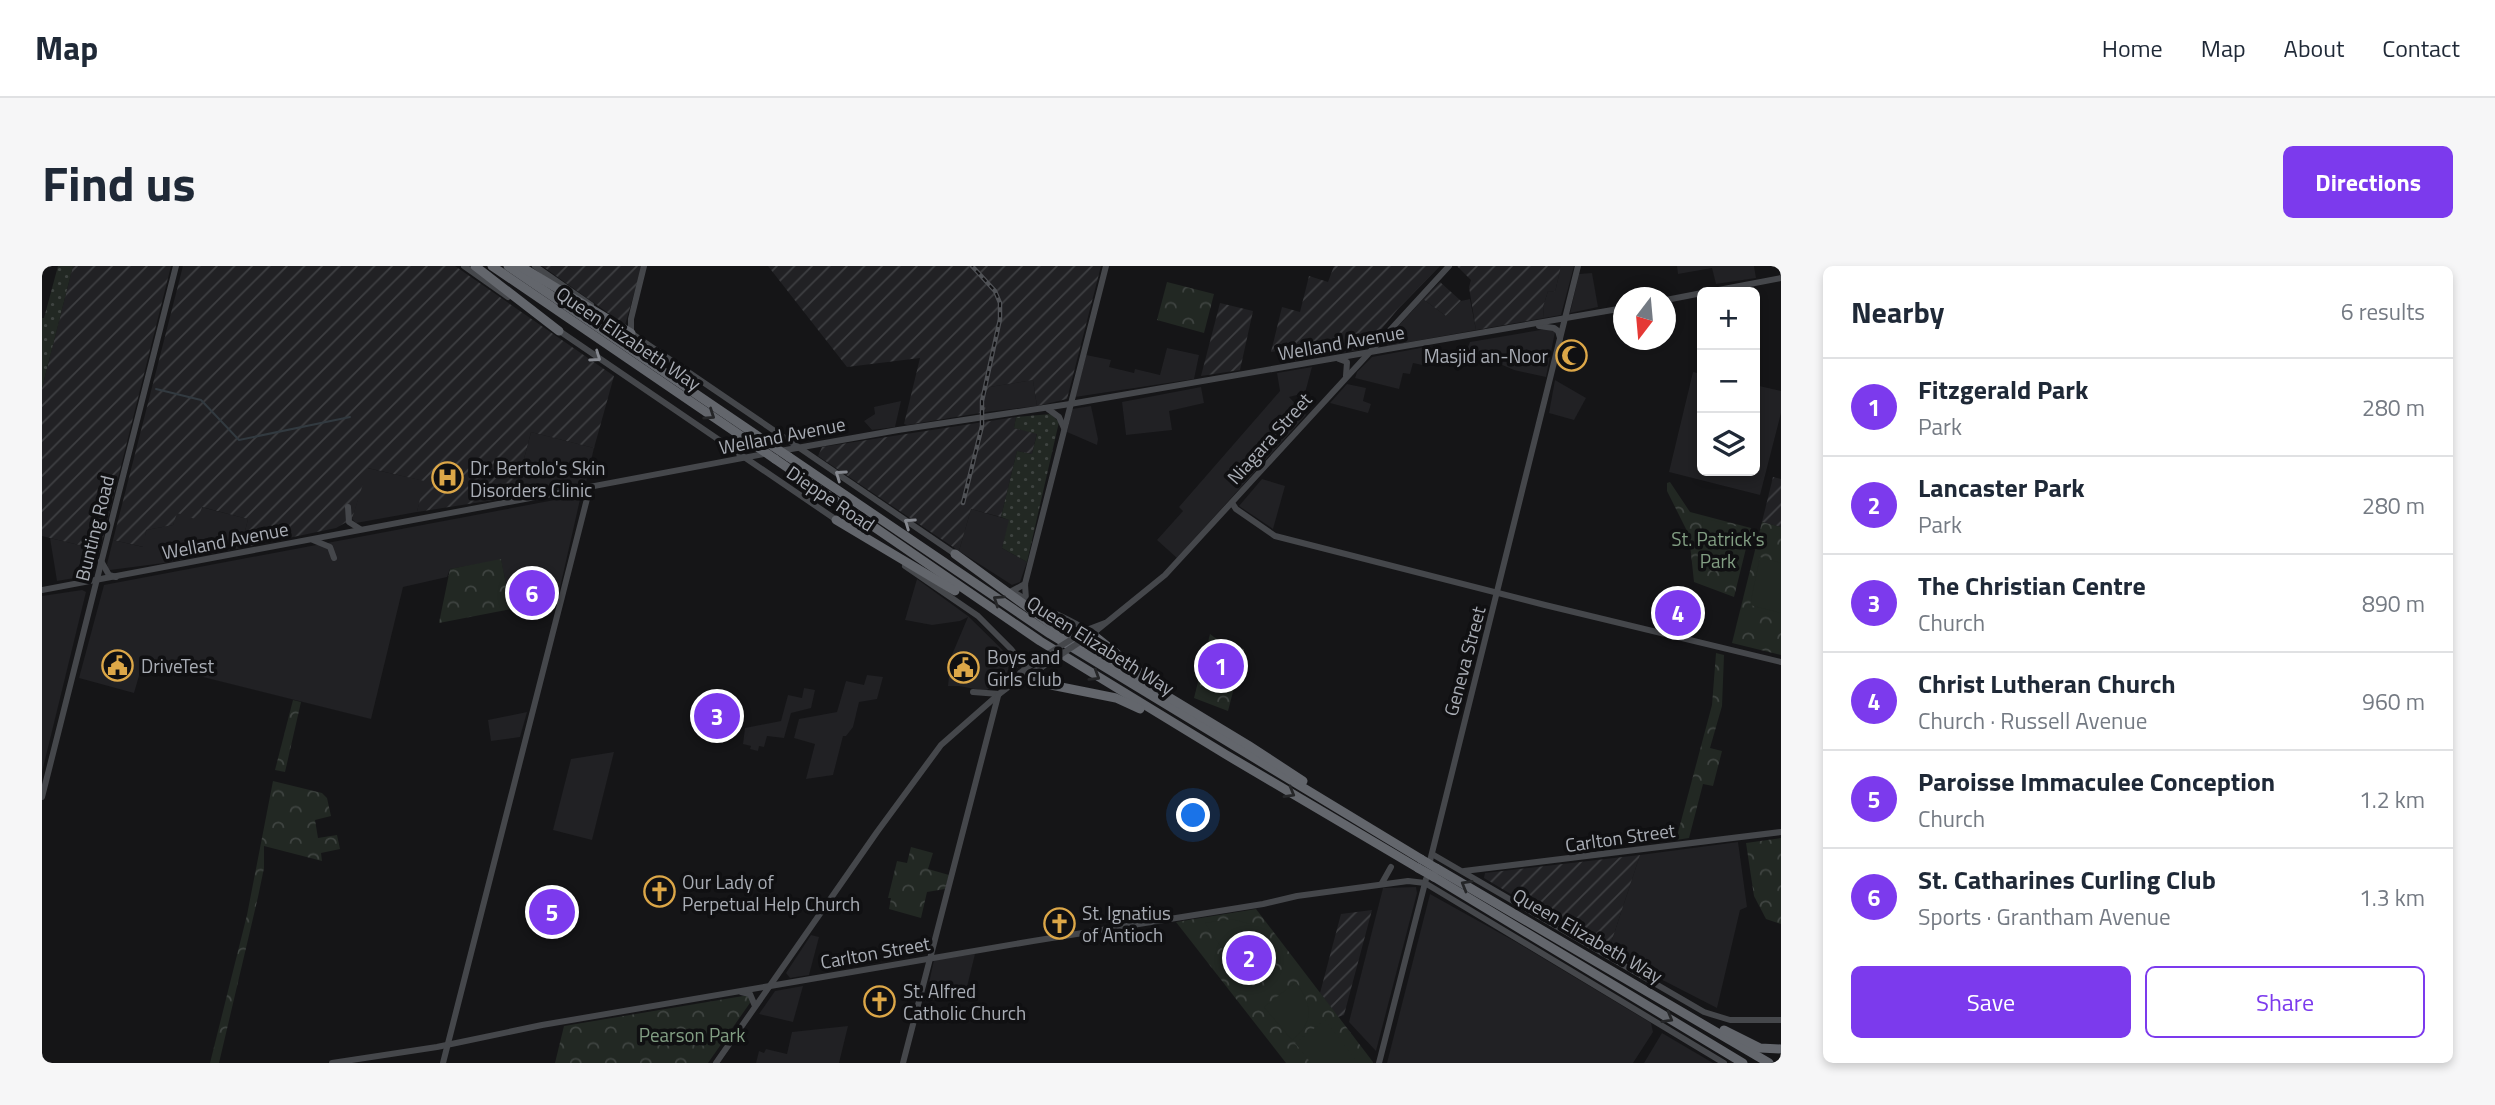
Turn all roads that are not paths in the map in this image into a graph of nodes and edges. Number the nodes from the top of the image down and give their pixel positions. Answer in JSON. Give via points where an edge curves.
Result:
{"nodes":[{"id":1,"x":176,"y":266,"type":"edge"},
{"id":2,"x":464,"y":266,"type":"edge"},
{"id":3,"x":475,"y":266,"type":"edge"},
{"id":4,"x":492,"y":266,"type":"edge"},
{"id":5,"x":508,"y":266,"type":"edge"},
{"id":6,"x":520,"y":266,"type":"edge"},
{"id":7,"x":535,"y":266,"type":"edge"},
{"id":8,"x":645,"y":266,"type":"edge"},
{"id":9,"x":1106,"y":266,"type":"edge"},
{"id":10,"x":1448,"y":266,"type":"edge"},
{"id":11,"x":1578,"y":266,"type":"edge"},
{"id":12,"x":1781,"y":278,"type":"edge"},
{"id":13,"x":1736,"y":287,"type":"edge"},
{"id":14,"x":1697,"y":294,"type":"edge"},
{"id":15,"x":1676,"y":298,"type":"edge"},
{"id":16,"x":1613,"y":310,"type":"edge"},
{"id":17,"x":1565,"y":318,"type":"junction"},
{"id":18,"x":631,"y":319,"type":"junction"},
{"id":19,"x":619,"y":325,"type":"junction"},
{"id":20,"x":1530,"y":326,"type":"junction"},
{"id":21,"x":559,"y":331,"type":"junction"},
{"id":22,"x":631,"y":333,"type":"junction"},
{"id":23,"x":1560,"y":342,"type":"junction"},
{"id":24,"x":1369,"y":353,"type":"junction"},
{"id":25,"x":1333,"y":359,"type":"junction"},
{"id":26,"x":1345,"y":379,"type":"junction"},
{"id":27,"x":1070,"y":404,"type":"junction"},
{"id":28,"x":1046,"y":408,"type":"junction"},
{"id":29,"x":1064,"y":428,"type":"junction"},
{"id":30,"x":820,"y":444,"type":"junction"},
{"id":31,"x":729,"y":447,"type":"junction"},
{"id":32,"x":799,"y":447,"type":"junction"},
{"id":33,"x":743,"y":458,"type":"junction"},
{"id":34,"x":816,"y":459,"type":"junction"},
{"id":35,"x":723,"y":462,"type":"junction"},
{"id":36,"x":590,"y":487,"type":"junction"},
{"id":37,"x":1232,"y":503,"type":"junction"},
{"id":38,"x":348,"y":507,"type":"dead end"},
{"id":39,"x":836,"y":520,"type":"junction"},
{"id":40,"x":362,"y":530,"type":"junction"},
{"id":41,"x":311,"y":540,"type":"junction"},
{"id":42,"x":955,"y":554,"type":"junction"},
{"id":43,"x":334,"y":558,"type":"dead end"},
{"id":44,"x":101,"y":561,"type":"junction"},
{"id":45,"x":118,"y":577,"type":"junction"},
{"id":46,"x":96,"y":581,"type":"junction"},
{"id":47,"x":1025,"y":584,"type":"junction"},
{"id":48,"x":71,"y":585,"type":"junction"},
{"id":49,"x":42,"y":590,"type":"edge"},
{"id":50,"x":1012,"y":591,"type":"junction"},
{"id":51,"x":1498,"y":594,"type":"junction"},
{"id":52,"x":1026,"y":600,"type":"junction"},
{"id":53,"x":91,"y":602,"type":"junction"},
{"id":54,"x":1017,"y":626,"type":"junction"},
{"id":55,"x":1086,"y":634,"type":"junction"},
{"id":56,"x":1781,"y":662,"type":"edge"},
{"id":57,"x":1028,"y":671,"type":"junction"},
{"id":58,"x":973,"y":692,"type":"dead end"},
{"id":59,"x":999,"y":694,"type":"junction"},
{"id":60,"x":986,"y":705,"type":"junction"},
{"id":61,"x":1184,"y":706,"type":"junction"},
{"id":62,"x":992,"y":722,"type":"junction"},
{"id":63,"x":1225,"y":754,"type":"junction"},
{"id":64,"x":42,"y":797,"type":"edge"},
{"id":65,"x":1328,"y":803,"type":"junction"},
{"id":66,"x":1781,"y":832,"type":"edge"},
{"id":67,"x":1432,"y":854,"type":"junction"},
{"id":68,"x":1419,"y":863,"type":"junction"},
{"id":69,"x":1391,"y":867,"type":"dead end"},
{"id":70,"x":1464,"y":871,"type":"junction"},
{"id":71,"x":1435,"y":872,"type":"junction"},
{"id":72,"x":1425,"y":883,"type":"junction"},
{"id":73,"x":1380,"y":884,"type":"junction"},
{"id":74,"x":930,"y":958,"type":"junction"},
{"id":75,"x":786,"y":962,"type":"junction"},
{"id":76,"x":794,"y":981,"type":"junction"},
{"id":77,"x":769,"y":986,"type":"junction"},
{"id":78,"x":739,"y":992,"type":"junction"},
{"id":79,"x":1652,"y":993,"type":"junction"},
{"id":80,"x":755,"y":1006,"type":"junction"},
{"id":81,"x":1781,"y":1019,"type":"edge"},
{"id":82,"x":448,"y":1044,"type":"junction"},
{"id":83,"x":1781,"y":1049,"type":"edge"},
{"id":84,"x":331,"y":1063,"type":"edge"},
{"id":85,"x":443,"y":1063,"type":"edge"},
{"id":86,"x":716,"y":1063,"type":"edge"},
{"id":87,"x":904,"y":1063,"type":"edge"},
{"id":88,"x":1379,"y":1063,"type":"edge"},
{"id":89,"x":1724,"y":1063,"type":"edge"},
{"id":90,"x":1743,"y":1063,"type":"edge"},
{"id":91,"x":1769,"y":1063,"type":"edge"}],
"edges":[{"from":1,"to":44,"type":"main road","name":"Bunting Road"},
{"from":2,"to":21,"type":"main road","name":"Dieppe Road"},
{"from":3,"to":21,"type":"highway"},
{"from":4,"to":54,"type":"highway","name":"Queen Elizabeth Way","one_way":true,"bridge":true},
{"from":65,"to":5,"type":"highway","name":"Queen Elizabeth Way","one_way":true,"bridge":true,"via":[[1069,647]]},
{"from":6,"to":19,"type":"highway"},
{"from":7,"to":19,"type":"main road"},
{"from":8,"to":18,"type":"main road"},
{"from":9,"to":27,"type":"main road"},
{"from":10,"to":24,"type":"main road","name":"Niagara Street"},
{"from":11,"to":17,"type":"main road","name":"Geneva Street"},
{"from":12,"to":13,"type":"main road"},
{"from":14,"to":15,"type":"main road"},
{"from":16,"to":17,"type":"main road","name":"Welland Avenue"},
{"from":17,"to":20,"type":"main road","name":"Welland Avenue"},
{"from":17,"to":23,"type":"main road","name":"Geneva Street"},
{"from":18,"to":19,"type":"main road"},
{"from":18,"to":22,"type":"main road"},
{"from":19,"to":22,"type":"highway"},
{"from":20,"to":23,"type":"main road","via":[[1554,328]]},
{"from":20,"to":24,"type":"main road","name":"Welland Avenue"},
{"from":21,"to":31,"type":"main road","name":"Dieppe Road","one_way":true},
{"from":22,"to":32,"type":"main road"},
{"from":23,"to":51,"type":"main road","name":"Geneva Street"},
{"from":24,"to":25,"type":"main road","name":"Welland Avenue"},
{"from":24,"to":26,"type":"main road","name":"Niagara Street"},
{"from":25,"to":26,"type":"main road","via":[[1347,362]]},
{"from":25,"to":27,"type":"main road","name":"Welland Avenue"},
{"from":26,"to":37,"type":"main road","name":"Niagara Street"},
{"from":27,"to":28,"type":"main road","name":"Welland Avenue"},
{"from":27,"to":29,"type":"main road"},
{"from":28,"to":29,"type":"main road","via":[[1059,417]]},
{"from":28,"to":30,"type":"main road","name":"Welland Avenue"},
{"from":29,"to":47,"type":"main road"},
{"from":30,"to":32,"type":"main road","name":"Welland Avenue"},
{"from":30,"to":34,"type":"main road"},
{"from":31,"to":33,"type":"main road","name":"Dieppe Road"},
{"from":31,"to":35,"type":"main road"},
{"from":32,"to":33,"type":"main road","name":"Welland Avenue"},
{"from":32,"to":34,"type":"main road"},
{"from":33,"to":35,"type":"main road","name":"Welland Avenue"},
{"from":33,"to":39,"type":"main road","name":"Dieppe Road"},
{"from":42,"to":34,"type":"main road","one_way":true},
{"from":35,"to":36,"type":"main road","name":"Welland Avenue"},
{"from":36,"to":40,"type":"main road","name":"Welland Avenue"},
{"from":36,"to":82,"type":"main road"},
{"from":37,"to":51,"type":"main road","via":[[1275,536]]},
{"from":37,"to":55,"type":"main road","name":"Niagara Street","via":[[1165,575]]},
{"from":38,"to":40,"type":"main road","via":[[349,522]]},
{"from":39,"to":54,"type":"highway"},
{"from":39,"to":57,"type":"main road","name":"Dieppe Road","via":[[969,609]]},
{"from":40,"to":41,"type":"main road","name":"Welland Avenue"},
{"from":41,"to":43,"type":"main road","via":[[330,547]]},
{"from":41,"to":45,"type":"main road","name":"Welland Avenue"},
{"from":42,"to":50,"type":"main road"},
{"from":42,"to":61,"type":"highway","via":[[1063,633]]},
{"from":44,"to":45,"type":"main road","via":[[109,575]]},
{"from":44,"to":46,"type":"main road","name":"Bunting Road"},
{"from":45,"to":46,"type":"main road","name":"Welland Avenue"},
{"from":46,"to":48,"type":"main road","name":"Welland Avenue"},
{"from":46,"to":53,"type":"main road","name":"Bunting Road"},
{"from":47,"to":50,"type":"main road"},
{"from":47,"to":52,"type":"main road"},
{"from":48,"to":49,"type":"main road","name":"Welland Avenue"},
{"from":48,"to":53,"type":"main road","via":[[87,590]]},
{"from":50,"to":52,"type":"main road"},
{"from":51,"to":56,"type":"main road"},
{"from":51,"to":67,"type":"main road","name":"Geneva Street"},
{"from":52,"to":55,"type":"main road"},
{"from":53,"to":64,"type":"main road","name":"Bunting Road"},
{"from":54,"to":63,"type":"highway","name":"Queen Elizabeth Way","one_way":true},
{"from":55,"to":57,"type":"main road","name":"Niagara Street","bridge":true,"via":[[1042,667]]},
{"from":55,"to":57,"type":"main road","name":"Niagara Street","bridge":true,"via":[[1035,662]]},
{"from":55,"to":61,"type":"highway"},
{"from":57,"to":59,"type":"main road","name":"Niagara Street"},
{"from":57,"to":63,"type":"highway","via":[[1055,687],[1116,698]]},
{"from":58,"to":59,"type":"main road"},
{"from":59,"to":60,"type":"main road","name":"Niagara Street"},
{"from":59,"to":62,"type":"main road"},
{"from":60,"to":62,"type":"main road"},
{"from":60,"to":75,"type":"main road","name":"Niagara Street","via":[[925,765]]},
{"from":61,"to":65,"type":"highway","via":[[1275,762]]},
{"from":62,"to":74,"type":"main road"},
{"from":63,"to":68,"type":"highway","name":"Queen Elizabeth Way","one_way":true},
{"from":65,"to":68,"type":"highway","name":"Queen Elizabeth Way"},
{"from":66,"to":70,"type":"main road","name":"Carlton Street"},
{"from":67,"to":70,"type":"main road"},
{"from":67,"to":72,"type":"main road","name":"Geneva Street"},
{"from":68,"to":71,"type":"highway","name":"Queen Elizabeth Way","bridge":true},
{"from":69,"to":73,"type":"main road"},
{"from":70,"to":81,"type":"main road","via":[[1704,1012],[1730,1020]]},
{"from":79,"to":71,"type":"highway","name":"Queen Elizabeth Way","one_way":true},
{"from":71,"to":90,"type":"highway","name":"Queen Elizabeth Way","one_way":true},
{"from":72,"to":73,"type":"main road","name":"Carlton Street"},
{"from":72,"to":88,"type":"main road","name":"Geneva Street"},
{"from":72,"to":89,"type":"main road"},
{"from":73,"to":74,"type":"main road","name":"Carlton Street"},
{"from":74,"to":76,"type":"main road","name":"Carlton Street"},
{"from":74,"to":87,"type":"main road"},
{"from":75,"to":76,"type":"main road","via":[[784,978]]},
{"from":75,"to":77,"type":"main road","name":"Niagara Street"},
{"from":76,"to":77,"type":"main road","name":"Carlton Street"},
{"from":77,"to":78,"type":"main road","name":"Carlton Street"},
{"from":77,"to":80,"type":"main road","name":"Niagara Street"},
{"from":78,"to":80,"type":"main road","via":[[750,994]]},
{"from":78,"to":82,"type":"main road","name":"Carlton Street"},
{"from":79,"to":83,"type":"highway","via":[[1760,1048]]},
{"from":79,"to":91,"type":"highway","name":"Queen Elizabeth Way"},
{"from":80,"to":86,"type":"main road","name":"Niagara Street"},
{"from":82,"to":84,"type":"main road","name":"Carlton Street"},
{"from":82,"to":85,"type":"main road"}]}
